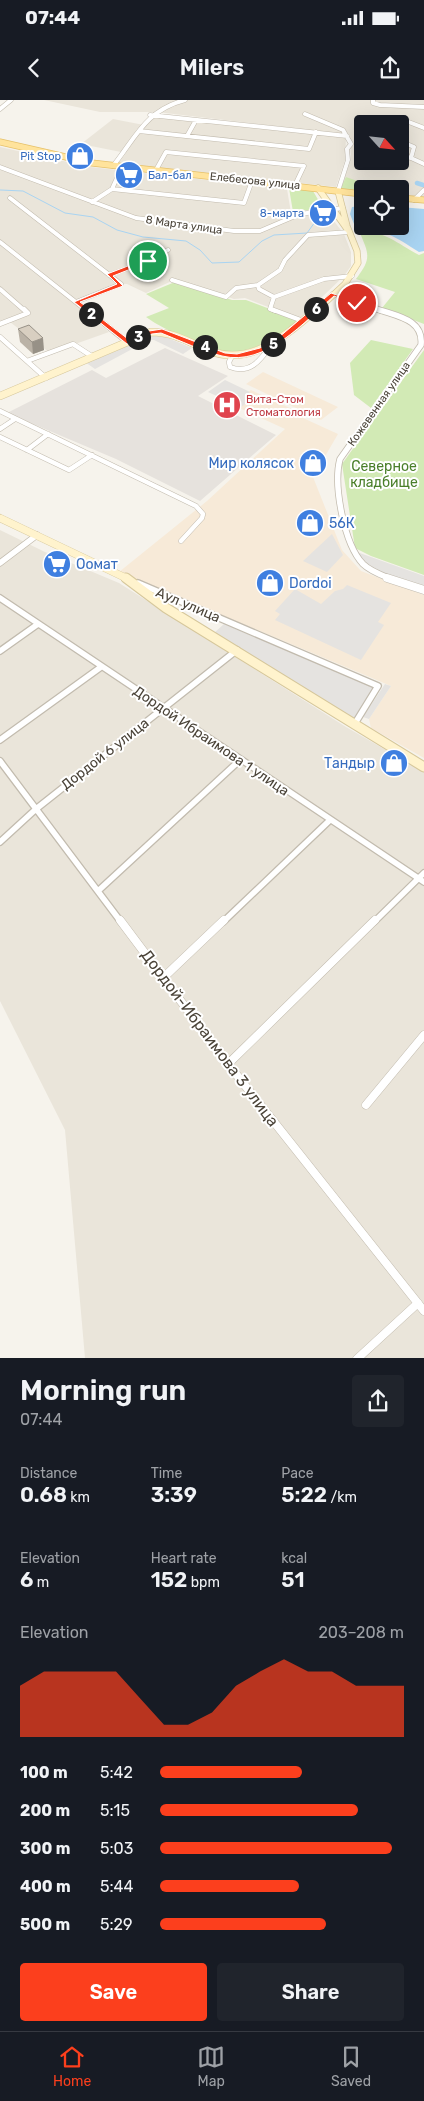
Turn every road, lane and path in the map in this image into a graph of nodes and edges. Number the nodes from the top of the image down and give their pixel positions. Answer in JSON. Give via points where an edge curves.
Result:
{"nodes":[{"id":1,"x":2,"y":100,"type":"edge"},
{"id":2,"x":186,"y":100,"type":"edge"},
{"id":3,"x":373,"y":100,"type":"edge"},
{"id":4,"x":10,"y":101,"type":"edge"},
{"id":5,"x":424,"y":107,"type":"edge"},
{"id":6,"x":0,"y":109,"type":"edge"},
{"id":7,"x":305,"y":114,"type":"dead end"},
{"id":8,"x":150,"y":115,"type":"junction"},
{"id":9,"x":196,"y":120,"type":"junction"},
{"id":10,"x":409,"y":122,"type":"edge"},
{"id":11,"x":424,"y":128,"type":"edge"},
{"id":12,"x":139,"y":131,"type":"junction"},
{"id":13,"x":316,"y":132,"type":"junction"},
{"id":14,"x":187,"y":136,"type":"junction"},
{"id":15,"x":347,"y":136,"type":"junction"},
{"id":16,"x":0,"y":142,"type":"edge"},
{"id":17,"x":409,"y":145,"type":"edge"},
{"id":18,"x":411,"y":158,"type":"joint"},
{"id":19,"x":424,"y":164,"type":"edge"},
{"id":20,"x":112,"y":166,"type":"junction"},
{"id":21,"x":0,"y":167,"type":"edge"},
{"id":22,"x":122,"y":167,"type":"junction"},
{"id":23,"x":156,"y":170,"type":"junction"},
{"id":24,"x":252,"y":181,"type":"junction"},
{"id":25,"x":295,"y":185,"type":"junction"},
{"id":26,"x":318,"y":188,"type":"junction"},
{"id":27,"x":112,"y":189,"type":"junction"},
{"id":28,"x":424,"y":190,"type":"edge"},
{"id":29,"x":338,"y":191,"type":"junction"},
{"id":30,"x":354,"y":193,"type":"edge"},
{"id":31,"x":10,"y":198,"type":"dead end"},
{"id":32,"x":409,"y":199,"type":"edge"},
{"id":33,"x":414,"y":200,"type":"junction"},
{"id":34,"x":424,"y":200,"type":"edge"},
{"id":35,"x":92,"y":202,"type":"junction"},
{"id":36,"x":343,"y":208,"type":"junction"},
{"id":37,"x":332,"y":209,"type":"junction"},
{"id":38,"x":349,"y":232,"type":"junction"},
{"id":39,"x":0,"y":242,"type":"edge"},
{"id":40,"x":168,"y":250,"type":"dead end"},
{"id":41,"x":109,"y":275,"type":"junction"},
{"id":42,"x":352,"y":276,"type":"junction"},
{"id":43,"x":172,"y":280,"type":"dead end"},
{"id":44,"x":258,"y":285,"type":"junction"},
{"id":45,"x":0,"y":289,"type":"edge"},
{"id":46,"x":333,"y":294,"type":"junction"},
{"id":47,"x":274,"y":297,"type":"junction"},
{"id":48,"x":76,"y":302,"type":"junction"},
{"id":49,"x":303,"y":322,"type":"junction"},
{"id":50,"x":0,"y":324,"type":"edge"},
{"id":51,"x":0,"y":337,"type":"edge"},
{"id":52,"x":127,"y":342,"type":"junction"},
{"id":53,"x":272,"y":344,"type":"junction"},
{"id":54,"x":232,"y":356,"type":"junction"},
{"id":55,"x":93,"y":357,"type":"junction"},
{"id":56,"x":27,"y":361,"type":"junction"},
{"id":57,"x":46,"y":378,"type":"junction"},
{"id":58,"x":0,"y":396,"type":"edge"},
{"id":59,"x":0,"y":411,"type":"edge"},
{"id":60,"x":15,"y":420,"type":"junction"},
{"id":61,"x":0,"y":429,"type":"edge"},
{"id":62,"x":48,"y":434,"type":"junction"},
{"id":63,"x":0,"y":437,"type":"edge"},
{"id":64,"x":27,"y":450,"type":"junction"},
{"id":65,"x":92,"y":455,"type":"junction"},
{"id":66,"x":0,"y":518,"type":"edge"},
{"id":67,"x":36,"y":535,"type":"junction"},
{"id":68,"x":181,"y":541,"type":"dead end"},
{"id":69,"x":0,"y":563,"type":"edge"},
{"id":70,"x":127,"y":578,"type":"junction"},
{"id":71,"x":424,"y":590,"type":"edge"},
{"id":72,"x":0,"y":598,"type":"edge"},
{"id":73,"x":38,"y":624,"type":"junction"},
{"id":74,"x":237,"y":650,"type":"junction"},
{"id":75,"x":0,"y":651,"type":"edge"},
{"id":76,"x":101,"y":667,"type":"junction"},
{"id":77,"x":162,"y":708,"type":"junction"},
{"id":78,"x":354,"y":725,"type":"junction"},
{"id":79,"x":0,"y":740,"type":"edge"},
{"id":80,"x":240,"y":760,"type":"junction"},
{"id":81,"x":0,"y":761,"type":"edge"},
{"id":82,"x":424,"y":766,"type":"edge"},
{"id":83,"x":36,"y":809,"type":"junction"},
{"id":84,"x":330,"y":820,"type":"junction"},
{"id":85,"x":0,"y":842,"type":"edge"},
{"id":86,"x":422,"y":878,"type":"edge"},
{"id":87,"x":98,"y":891,"type":"junction"},
{"id":88,"x":163,"y":978,"type":"junction"},
{"id":89,"x":424,"y":1035,"type":"edge"},
{"id":90,"x":228,"y":1064,"type":"junction"},
{"id":91,"x":366,"y":1105,"type":"dead end"},
{"id":92,"x":418,"y":1303,"type":"junction"},
{"id":93,"x":424,"y":1311,"type":"edge"},
{"id":94,"x":357,"y":1358,"type":"edge"}],
"edges":[{"from":1,"to":4,"type":"street"},
{"from":2,"to":8,"type":"street","via":[[158,108]]},
{"from":3,"to":5,"type":"street","via":[[380,105]]},
{"from":4,"to":6,"type":"street"},
{"from":7,"to":15,"type":"street","via":[[343,130]]},
{"from":8,"to":9,"type":"street"},
{"from":8,"to":12,"type":"street"},
{"from":9,"to":13,"type":"street"},
{"from":9,"to":14,"type":"street"},
{"from":10,"to":11,"type":"street"},
{"from":12,"to":14,"type":"street"},
{"from":12,"to":20,"type":"street"},
{"from":13,"to":14,"type":"street","via":[[309,149]]},
{"from":13,"to":15,"type":"street"},
{"from":15,"to":29,"type":"street","via":[[351,146],[347,148],[348,160]]},
{"from":16,"to":20,"type":"main road","name":"Елебесова улица"},
{"from":17,"to":18,"type":"street","via":[[414,147]]},
{"from":18,"to":19,"type":"street"},
{"from":20,"to":22,"type":"main road","name":"Елебесова улица"},
{"from":21,"to":35,"type":"street","name":"8 Марта улица"},
{"from":22,"to":23,"type":"main road","name":"Елебесова улица"},
{"from":22,"to":27,"type":"street"},
{"from":23,"to":24,"type":"main road","name":"Елебесова улица"},
{"from":23,"to":25,"type":"street","via":[[166,152],[304,166]]},
{"from":24,"to":25,"type":"main road","name":"Елебесова улица"},
{"from":24,"to":27,"type":"street","via":[[244,203]]},
{"from":25,"to":26,"type":"main road","name":"Елебесова улица"},
{"from":26,"to":29,"type":"main road","name":"Елебесова улица"},
{"from":26,"to":37,"type":"main road"},
{"from":27,"to":35,"type":"street"},
{"from":28,"to":33,"type":"street"},
{"from":29,"to":30,"type":"main road","name":"Елебесова улица"},
{"from":29,"to":36,"type":"main road"},
{"from":31,"to":41,"type":"street"},
{"from":32,"to":33,"type":"main road"},
{"from":33,"to":34,"type":"main road"},
{"from":35,"to":37,"type":"street","name":"8 Марта улица","via":[[155,222],[251,233],[300,214]]},
{"from":36,"to":37,"type":"street","name":"8 Марта улица"},
{"from":36,"to":38,"type":"main road"},
{"from":37,"to":38,"type":"main road"},
{"from":38,"to":42,"type":"main road","via":[[358,258],[358,266]]},
{"from":38,"to":44,"type":"street","via":[[308,235],[280,270]]},
{"from":39,"to":48,"type":"street"},
{"from":40,"to":41,"type":"street"},
{"from":41,"to":48,"type":"street","via":[[121,284]]},
{"from":42,"to":46,"type":"main road"},
{"from":42,"to":47,"type":"street","via":[[333,276]]},
{"from":43,"to":44,"type":"street","via":[[226,298],[236,288]]},
{"from":44,"to":47,"type":"street","via":[[259,289]]},
{"from":45,"to":50,"type":"street","via":[[28,313]]},
{"from":46,"to":49,"type":"main road"},
{"from":46,"to":71,"type":"street","name":"Кожевенная улица","via":[[411,321],[420,327],[423,334],[421,345],[340,459],[336,475],[350,541],[359,560],[376,572]]},
{"from":47,"to":49,"type":"street","via":[[270,309]]},
{"from":48,"to":52,"type":"street"},
{"from":49,"to":53,"type":"main road"},
{"from":51,"to":56,"type":"street"},
{"from":52,"to":54,"type":"main road","via":[[162,331]]},
{"from":52,"to":55,"type":"main road"},
{"from":53,"to":54,"type":"main road","via":[[256,352]]},
{"from":53,"to":54,"type":"street","via":[[261,361],[249,369],[230,368]]},
{"from":55,"to":56,"type":"street","via":[[72,344]]},
{"from":55,"to":57,"type":"main road"},
{"from":56,"to":57,"type":"street"},
{"from":57,"to":58,"type":"main road"},
{"from":59,"to":60,"type":"street"},
{"from":60,"to":61,"type":"street"},
{"from":60,"to":62,"type":"street"},
{"from":62,"to":64,"type":"street"},
{"from":62,"to":65,"type":"street"},
{"from":63,"to":64,"type":"street"},
{"from":64,"to":65,"type":"street","via":[[69,470]]},
{"from":65,"to":68,"type":"street","via":[[196,506],[203,514],[202,518]]},
{"from":66,"to":67,"type":"main road","name":"Аул улица"},
{"from":67,"to":69,"type":"street"},
{"from":67,"to":70,"type":"main road","name":"Аул улица"},
{"from":70,"to":74,"type":"main road","via":[[166,608]]},
{"from":70,"to":78,"type":"street","name":"Аул улица","via":[[378,686]]},
{"from":72,"to":73,"type":"street","name":"Дордой Ибраимова 1 улица"},
{"from":73,"to":75,"type":"street"},
{"from":73,"to":76,"type":"street","name":"Дордой Ибраимова 1 улица"},
{"from":74,"to":77,"type":"street","name":"Дордой 6 улица"},
{"from":74,"to":78,"type":"main road"},
{"from":76,"to":77,"type":"street","name":"Дордой Ибраимова 1 улица"},
{"from":76,"to":79,"type":"street"},
{"from":77,"to":80,"type":"street","name":"Дордой Ибраимова 1 улица"},
{"from":77,"to":83,"type":"street","name":"Дордой 6 улица"},
{"from":78,"to":82,"type":"main road"},
{"from":80,"to":84,"type":"street","name":"Дордой Ибраимова 1 улица"},
{"from":80,"to":87,"type":"street"},
{"from":81,"to":83,"type":"street","name":"Дордой-Ибраимова 3 улица"},
{"from":83,"to":85,"type":"street","name":"Дордой 6 улица"},
{"from":83,"to":87,"type":"street","name":"Дордой-Ибраимова 3 улица"},
{"from":84,"to":86,"type":"street","name":"Дордой Ибраимова 1 улица"},
{"from":84,"to":88,"type":"street"},
{"from":86,"to":90,"type":"street"},
{"from":87,"to":88,"type":"street","name":"Дордой-Ибраимова 3 улица"},
{"from":88,"to":90,"type":"street","name":"Дордой-Ибраимова 3 улица"},
{"from":89,"to":91,"type":"street"},
{"from":90,"to":92,"type":"street","name":"Дордой-Ибраимова 3 улица"},
{"from":92,"to":93,"type":"street","name":"Дордой-Ибраимова 3 улица"},
{"from":92,"to":94,"type":"street"}]}
